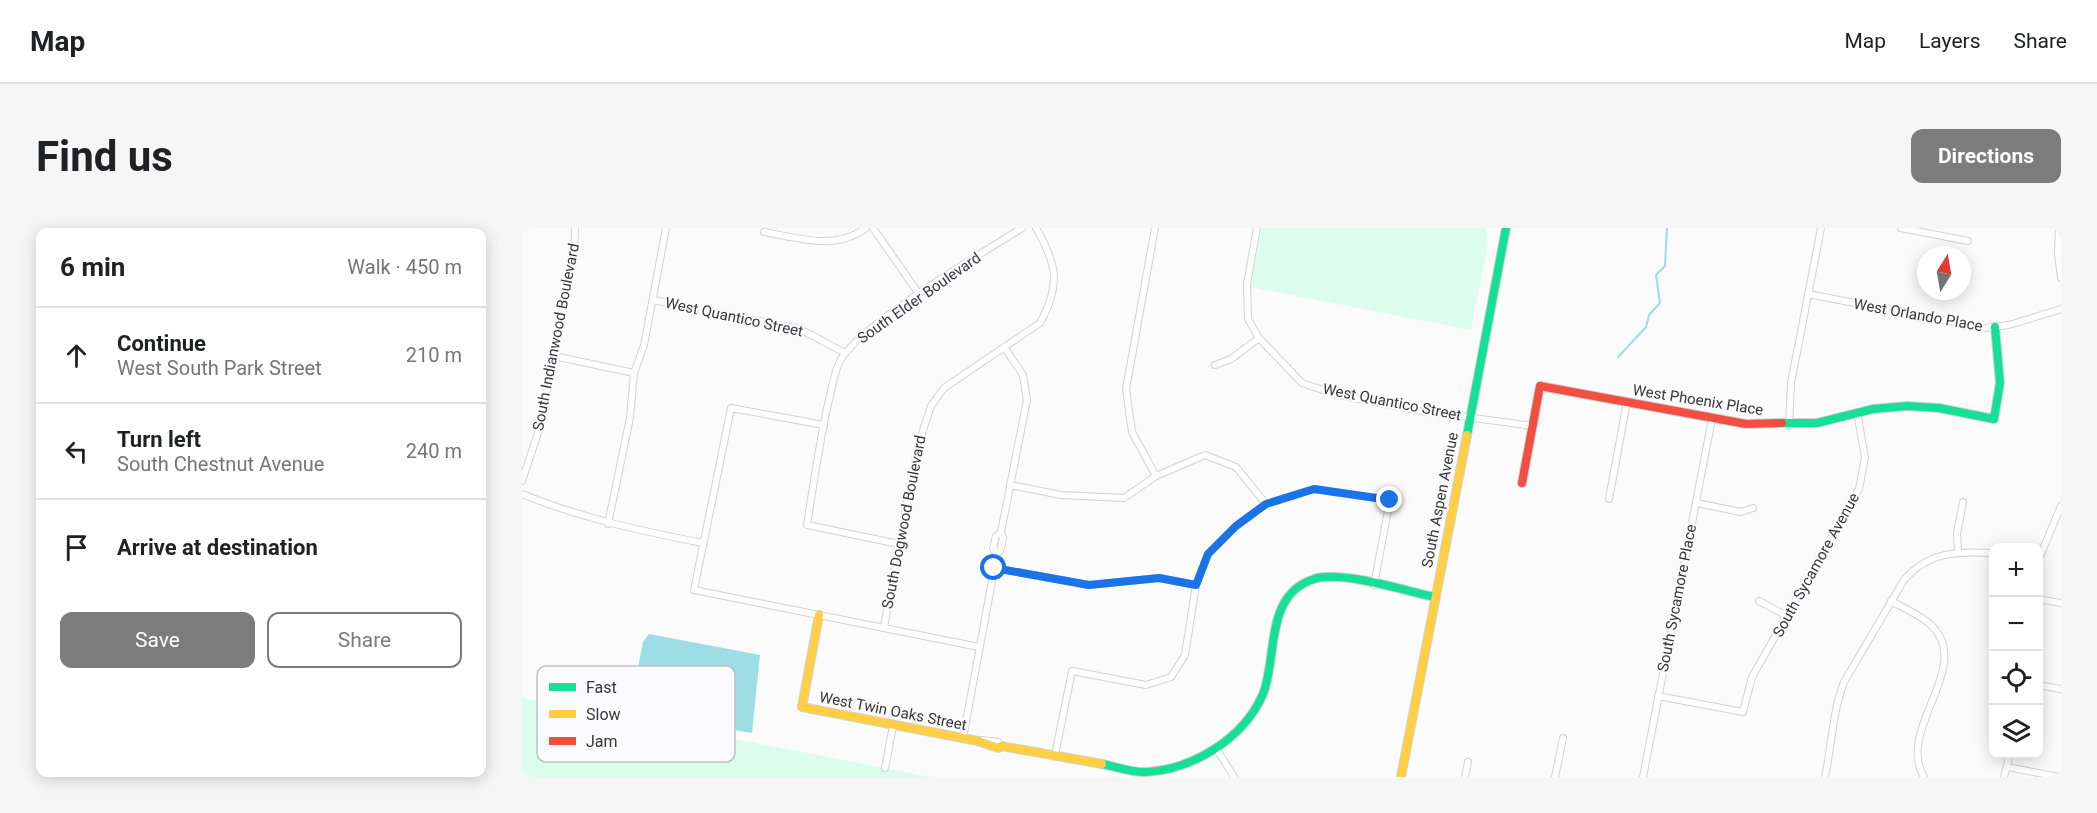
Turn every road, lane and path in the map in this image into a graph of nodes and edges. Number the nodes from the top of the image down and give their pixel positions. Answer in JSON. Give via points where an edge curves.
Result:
{"nodes":[{"id":1,"x":575,"y":228,"type":"edge"},
{"id":2,"x":666,"y":228,"type":"edge"},
{"id":3,"x":866,"y":228,"type":"edge"},
{"id":4,"x":873,"y":228,"type":"edge"},
{"id":5,"x":1022,"y":228,"type":"edge"},
{"id":6,"x":1036,"y":228,"type":"edge"},
{"id":7,"x":1155,"y":228,"type":"edge"},
{"id":8,"x":1257,"y":228,"type":"edge"},
{"id":9,"x":1506,"y":228,"type":"edge"},
{"id":10,"x":1821,"y":228,"type":"edge"},
{"id":11,"x":1901,"y":228,"type":"edge"},
{"id":12,"x":2060,"y":228,"type":"edge"},
{"id":13,"x":764,"y":232,"type":"dead end"},
{"id":14,"x":1968,"y":241,"type":"dead end"},
{"id":15,"x":2060,"y":266,"type":"edge"},
{"id":16,"x":2061,"y":278,"type":"edge"},
{"id":17,"x":919,"y":294,"type":"junction"},
{"id":18,"x":1808,"y":294,"type":"junction"},
{"id":19,"x":654,"y":300,"type":"junction"},
{"id":20,"x":2061,"y":309,"type":"edge"},
{"id":21,"x":1995,"y":327,"type":"junction"},
{"id":22,"x":1259,"y":339,"type":"junction"},
{"id":23,"x":1004,"y":347,"type":"junction"},
{"id":24,"x":845,"y":353,"type":"junction"},
{"id":25,"x":554,"y":356,"type":"junction"},
{"id":26,"x":1215,"y":364,"type":"dead end"},
{"id":27,"x":634,"y":373,"type":"junction"},
{"id":28,"x":1627,"y":402,"type":"junction"},
{"id":29,"x":1857,"y":412,"type":"junction"},
{"id":30,"x":1470,"y":417,"type":"junction"},
{"id":31,"x":1712,"y":419,"type":"junction"},
{"id":32,"x":824,"y":425,"type":"junction"},
{"id":33,"x":1789,"y":425,"type":"junction"},
{"id":34,"x":1533,"y":426,"type":"junction"},
{"id":35,"x":1156,"y":476,"type":"junction"},
{"id":36,"x":522,"y":481,"type":"edge"},
{"id":37,"x":1522,"y":483,"type":"dead end"},
{"id":38,"x":1010,"y":485,"type":"junction"},
{"id":39,"x":522,"y":494,"type":"edge"},
{"id":40,"x":1609,"y":499,"type":"dead end"},
{"id":41,"x":1963,"y":502,"type":"dead end"},
{"id":42,"x":1696,"y":503,"type":"junction"},
{"id":43,"x":1266,"y":504,"type":"junction"},
{"id":44,"x":1753,"y":508,"type":"dead end"},
{"id":45,"x":2060,"y":509,"type":"edge"},
{"id":46,"x":608,"y":524,"type":"junction"},
{"id":47,"x":703,"y":543,"type":"junction"},
{"id":48,"x":899,"y":544,"type":"junction"},
{"id":49,"x":2043,"y":549,"type":"edge"},
{"id":50,"x":1958,"y":551,"type":"junction"},
{"id":51,"x":1989,"y":553,"type":"edge"},
{"id":52,"x":994,"y":568,"type":"junction"},
{"id":53,"x":1196,"y":585,"type":"junction"},
{"id":54,"x":1374,"y":585,"type":"junction"},
{"id":55,"x":1435,"y":597,"type":"junction"},
{"id":56,"x":2043,"y":600,"type":"edge"},
{"id":57,"x":1759,"y":601,"type":"dead end"},
{"id":58,"x":1891,"y":601,"type":"junction"},
{"id":59,"x":2061,"y":603,"type":"edge"},
{"id":60,"x":819,"y":615,"type":"junction"},
{"id":61,"x":1786,"y":616,"type":"junction"},
{"id":62,"x":884,"y":627,"type":"junction"},
{"id":63,"x":979,"y":647,"type":"junction"},
{"id":64,"x":2043,"y":687,"type":"edge"},
{"id":65,"x":2061,"y":689,"type":"edge"},
{"id":66,"x":1658,"y":696,"type":"junction"},
{"id":67,"x":893,"y":726,"type":"junction"},
{"id":68,"x":963,"y":738,"type":"junction"},
{"id":69,"x":1563,"y":738,"type":"dead end"},
{"id":70,"x":1216,"y":748,"type":"junction"},
{"id":71,"x":1055,"y":755,"type":"junction"},
{"id":72,"x":2009,"y":759,"type":"edge"},
{"id":73,"x":1468,"y":762,"type":"dead end"},
{"id":74,"x":2007,"y":766,"type":"junction"},
{"id":75,"x":885,"y":768,"type":"dead end"},
{"id":76,"x":1234,"y":777,"type":"edge"},
{"id":77,"x":1401,"y":777,"type":"edge"},
{"id":78,"x":1465,"y":777,"type":"edge"},
{"id":79,"x":1555,"y":777,"type":"edge"},
{"id":80,"x":1643,"y":777,"type":"edge"},
{"id":81,"x":1825,"y":777,"type":"edge"},
{"id":82,"x":1924,"y":777,"type":"edge"},
{"id":83,"x":2004,"y":777,"type":"edge"},
{"id":84,"x":2059,"y":777,"type":"edge"}],
"edges":[{"from":1,"to":25,"type":"street","name":"South Indianwood Boulevard","via":[[574,256]]},
{"from":2,"to":19,"type":"street"},
{"from":3,"to":13,"type":"street","via":[[843,240],[826,243]]},
{"from":4,"to":17,"type":"street"},
{"from":5,"to":17,"type":"street","name":"South Elder Boulevard"},
{"from":6,"to":23,"type":"street","name":"South Dogwood Boulevard","via":[[1055,266],[1049,307],[1040,323]]},
{"from":7,"to":35,"type":"street","via":[[1127,372],[1126,403],[1132,432]]},
{"from":8,"to":22,"type":"street","name":"West Quantico Street","via":[[1246,284],[1246,309]]},
{"from":9,"to":30,"type":"street","name":"South Aspen Avenue"},
{"from":10,"to":18,"type":"street"},
{"from":11,"to":14,"type":"street"},
{"from":12,"to":15,"type":"street"},
{"from":15,"to":16,"type":"street"},
{"from":17,"to":24,"type":"street","name":"South Elder Boulevard"},
{"from":18,"to":21,"type":"street","name":"West Orlando Place","via":[[1974,327]]},
{"from":18,"to":33,"type":"street","via":[[1791,383]]},
{"from":19,"to":24,"type":"street","name":"West Quantico Street","via":[[800,329]]},
{"from":19,"to":27,"type":"street"},
{"from":20,"to":21,"type":"street","name":"West Orlando Place"},
{"from":21,"to":29,"type":"street","name":"West Phoenix Place","via":[[2000,384],[1994,419],[1922,406]]},
{"from":22,"to":26,"type":"street","via":[[1231,359]]},
{"from":22,"to":30,"type":"street","name":"West Quantico Street","via":[[1304,384],[1338,395]]},
{"from":23,"to":38,"type":"street","via":[[1023,375],[1027,400]]},
{"from":23,"to":48,"type":"street","name":"South Dogwood Boulevard","via":[[944,388],[931,406],[917,449]]},
{"from":24,"to":32,"type":"street","name":"South Elder Boulevard","via":[[833,381]]},
{"from":25,"to":27,"type":"street"},
{"from":25,"to":36,"type":"street","name":"South Indianwood Boulevard","via":[[540,427]]},
{"from":27,"to":46,"type":"street","via":[[630,418]]},
{"from":28,"to":31,"type":"street","name":"West Phoenix Place"},
{"from":28,"to":34,"type":"street","name":"West Phoenix Place","via":[[1540,386]]},
{"from":28,"to":40,"type":"street"},
{"from":29,"to":33,"type":"street","name":"West Phoenix Place","via":[[1817,423]]},
{"from":29,"to":61,"type":"street","name":"South Sycamore Avenue","via":[[1865,447],[1861,483]]},
{"from":30,"to":34,"type":"street","name":"West Quantico Street"},
{"from":30,"to":55,"type":"street","name":"South Aspen Avenue"},
{"from":31,"to":33,"type":"street","name":"West Phoenix Place"},
{"from":31,"to":42,"type":"street","name":"South Sycamore Place"},
{"from":32,"to":47,"type":"street","via":[[731,408]]},
{"from":32,"to":48,"type":"street","name":"South Elder Boulevard","via":[[807,525]]},
{"from":34,"to":37,"type":"street"},
{"from":35,"to":38,"type":"street","via":[[1124,498],[1061,495]]},
{"from":35,"to":43,"type":"street","via":[[1205,455],[1236,467]]},
{"from":38,"to":52,"type":"street","via":[[1002,544]]},
{"from":39,"to":46,"type":"street"},
{"from":41,"to":50,"type":"street"},
{"from":42,"to":44,"type":"street","via":[[1742,512]]},
{"from":42,"to":66,"type":"street","name":"South Sycamore Place"},
{"from":43,"to":53,"type":"street","via":[[1208,554]]},
{"from":43,"to":54,"type":"street","via":[[1314,489],[1390,500]]},
{"from":45,"to":49,"type":"street"},
{"from":46,"to":47,"type":"street"},
{"from":47,"to":60,"type":"street","via":[[694,590]]},
{"from":48,"to":62,"type":"street","name":"South Dogwood Boulevard"},
{"from":50,"to":51,"type":"street"},
{"from":50,"to":58,"type":"street","via":[[1930,559],[1916,568]]},
{"from":52,"to":53,"type":"street","via":[[1089,585],[1159,578]]},
{"from":52,"to":63,"type":"street"},
{"from":53,"to":71,"type":"street","via":[[1185,655],[1171,677],[1146,685],[1072,671]]},
{"from":54,"to":55,"type":"street","name":"West Twin Oaks Street"},
{"from":54,"to":70,"type":"street","name":"West Twin Oaks Street","via":[[1334,577],[1314,579],[1293,590],[1279,609],[1263,691],[1248,721]]},
{"from":55,"to":77,"type":"street","name":"South Aspen Avenue"},
{"from":56,"to":59,"type":"street"},
{"from":57,"to":61,"type":"street"},
{"from":58,"to":81,"type":"street","via":[[1838,699]]},
{"from":58,"to":82,"type":"street","via":[[1931,625],[1944,651],[1942,672],[1918,744],[1918,763]]},
{"from":60,"to":62,"type":"street"},
{"from":60,"to":67,"type":"street","name":"West Twin Oaks Street","via":[[802,707]]},
{"from":61,"to":66,"type":"street","name":"South Sycamore Avenue","via":[[1752,677],[1743,712]]},
{"from":62,"to":63,"type":"street"},
{"from":63,"to":68,"type":"street"},
{"from":64,"to":65,"type":"street"},
{"from":66,"to":80,"type":"street","name":"South Sycamore Place"},
{"from":67,"to":68,"type":"street","name":"West Twin Oaks Street"},
{"from":67,"to":75,"type":"street"},
{"from":68,"to":71,"type":"street","name":"West Twin Oaks Street","via":[[984,746]]},
{"from":69,"to":79,"type":"street"},
{"from":70,"to":71,"type":"street","name":"West Twin Oaks Street","via":[[1181,766],[1146,772]]},
{"from":70,"to":76,"type":"street"},
{"from":72,"to":74,"type":"street"},
{"from":73,"to":78,"type":"street"},
{"from":74,"to":83,"type":"street"},
{"from":74,"to":84,"type":"street"}]}
